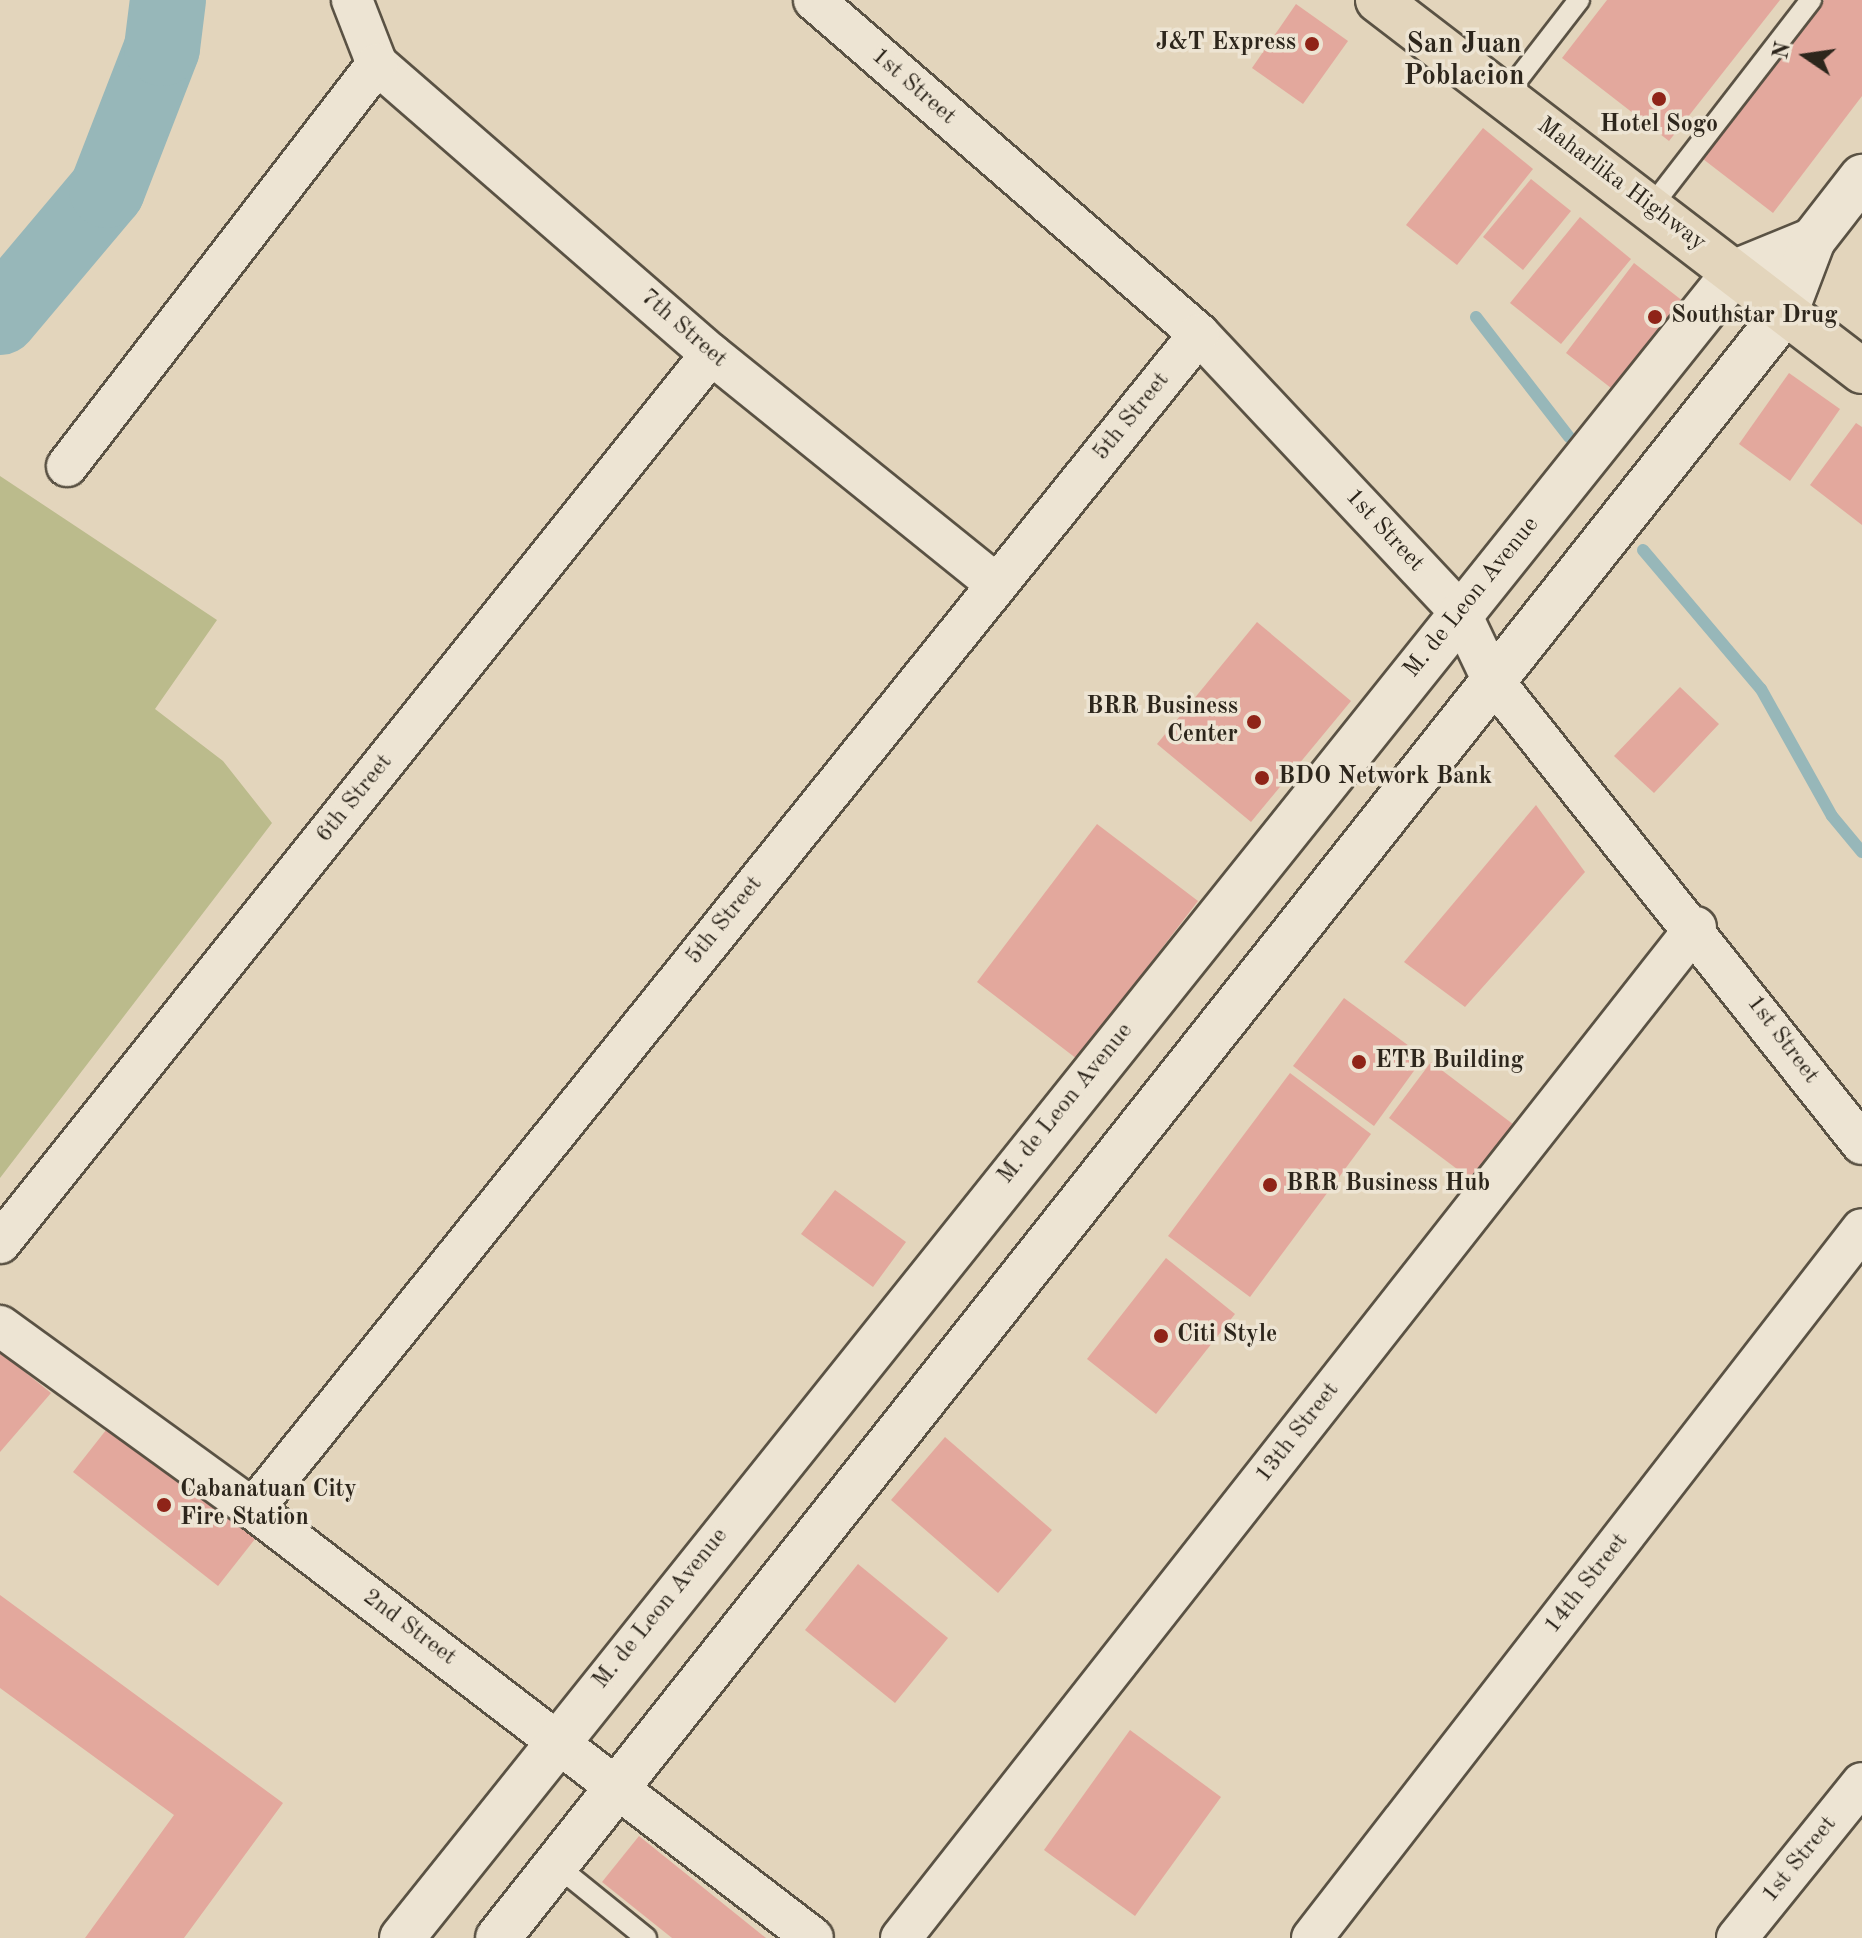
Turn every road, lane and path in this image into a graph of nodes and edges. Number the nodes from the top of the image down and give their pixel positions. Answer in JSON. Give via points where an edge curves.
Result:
{"nodes":[{"id":1,"x":352,"y":0,"type":"edge"},
{"id":2,"x":814,"y":0,"type":"edge"},
{"id":3,"x":1378,"y":0,"type":"edge"},
{"id":4,"x":1579,"y":0,"type":"edge"},
{"id":5,"x":1811,"y":0,"type":"edge"},
{"id":6,"x":377,"y":64,"type":"junction"},
{"id":7,"x":1504,"y":97,"type":"junction"},
{"id":8,"x":1862,"y":177,"type":"edge"},
{"id":9,"x":1651,"y":207,"type":"junction"},
{"id":10,"x":1813,"y":240,"type":"junction"},
{"id":11,"x":1735,"y":272,"type":"junction"},
{"id":12,"x":1786,"y":311,"type":"junction"},
{"id":13,"x":1199,"y":334,"type":"junction"},
{"id":14,"x":711,"y":354,"type":"junction"},
{"id":15,"x":1862,"y":371,"type":"edge"},
{"id":16,"x":67,"y":466,"type":"dead end"},
{"id":17,"x":996,"y":584,"type":"junction"},
{"id":18,"x":1460,"y":612,"type":"junction"},
{"id":19,"x":1492,"y":679,"type":"junction"},
{"id":20,"x":1696,"y":927,"type":"junction"},
{"id":21,"x":1862,"y":1144,"type":"edge"},
{"id":22,"x":1862,"y":1229,"type":"edge"},
{"id":23,"x":0,"y":1243,"type":"edge"},
{"id":24,"x":0,"y":1326,"type":"edge"},
{"id":25,"x":253,"y":1509,"type":"junction"},
{"id":26,"x":556,"y":1740,"type":"junction"},
{"id":27,"x":1862,"y":1783,"type":"edge"},
{"id":28,"x":617,"y":1791,"type":"junction"},
{"id":29,"x":556,"y":1865,"type":"junction"},
{"id":30,"x":402,"y":1938,"type":"edge"},
{"id":31,"x":498,"y":1938,"type":"edge"},
{"id":32,"x":646,"y":1938,"type":"edge"},
{"id":33,"x":813,"y":1938,"type":"edge"},
{"id":34,"x":901,"y":1938,"type":"edge"},
{"id":35,"x":1312,"y":1938,"type":"edge"},
{"id":36,"x":1737,"y":1938,"type":"edge"}],
"edges":[{"from":1,"to":6,"type":"street"},
{"from":2,"to":13,"type":"street","name":"1st Street"},
{"from":3,"to":7,"type":"main road","name":"Maharlika Highway"},
{"from":4,"to":7,"type":"lane"},
{"from":5,"to":9,"type":"lane"},
{"from":6,"to":14,"type":"street","name":"7th Street"},
{"from":6,"to":16,"type":"street"},
{"from":7,"to":9,"type":"main road","name":"Maharlika Highway"},
{"from":8,"to":10,"type":"main road"},
{"from":9,"to":11,"type":"main road","name":"Maharlika Highway"},
{"from":10,"to":11,"type":"main road"},
{"from":10,"to":12,"type":"main road"},
{"from":11,"to":12,"type":"main road","name":"Maharlika Highway"},
{"from":11,"to":18,"type":"main road","name":"M. de Leon Avenue"},
{"from":12,"to":15,"type":"main road","name":"Maharlika Highway"},
{"from":12,"to":19,"type":"main road"},
{"from":13,"to":17,"type":"street","name":"5th Street"},
{"from":13,"to":18,"type":"street","name":"1st Street"},
{"from":14,"to":17,"type":"street","name":"7th Street"},
{"from":14,"to":23,"type":"street","name":"6th Street"},
{"from":17,"to":25,"type":"street","name":"5th Street"},
{"from":18,"to":19,"type":"street","name":"1st Street"},
{"from":18,"to":26,"type":"main road","name":"M. de Leon Avenue"},
{"from":19,"to":20,"type":"street","name":"1st Street"},
{"from":19,"to":28,"type":"main road"},
{"from":20,"to":21,"type":"street","name":"1st Street"},
{"from":20,"to":34,"type":"street","name":"13th Street"},
{"from":22,"to":35,"type":"street","name":"14th Street"},
{"from":24,"to":25,"type":"street","name":"2nd Street"},
{"from":25,"to":26,"type":"street","name":"2nd Street"},
{"from":26,"to":28,"type":"street","name":"2nd Street"},
{"from":26,"to":30,"type":"main road","name":"M. de Leon Avenue"},
{"from":27,"to":36,"type":"street","name":"1st Street"},
{"from":28,"to":29,"type":"main road"},
{"from":28,"to":33,"type":"street","name":"2nd Street"},
{"from":29,"to":31,"type":"main road"},
{"from":29,"to":32,"type":"lane"}]}
